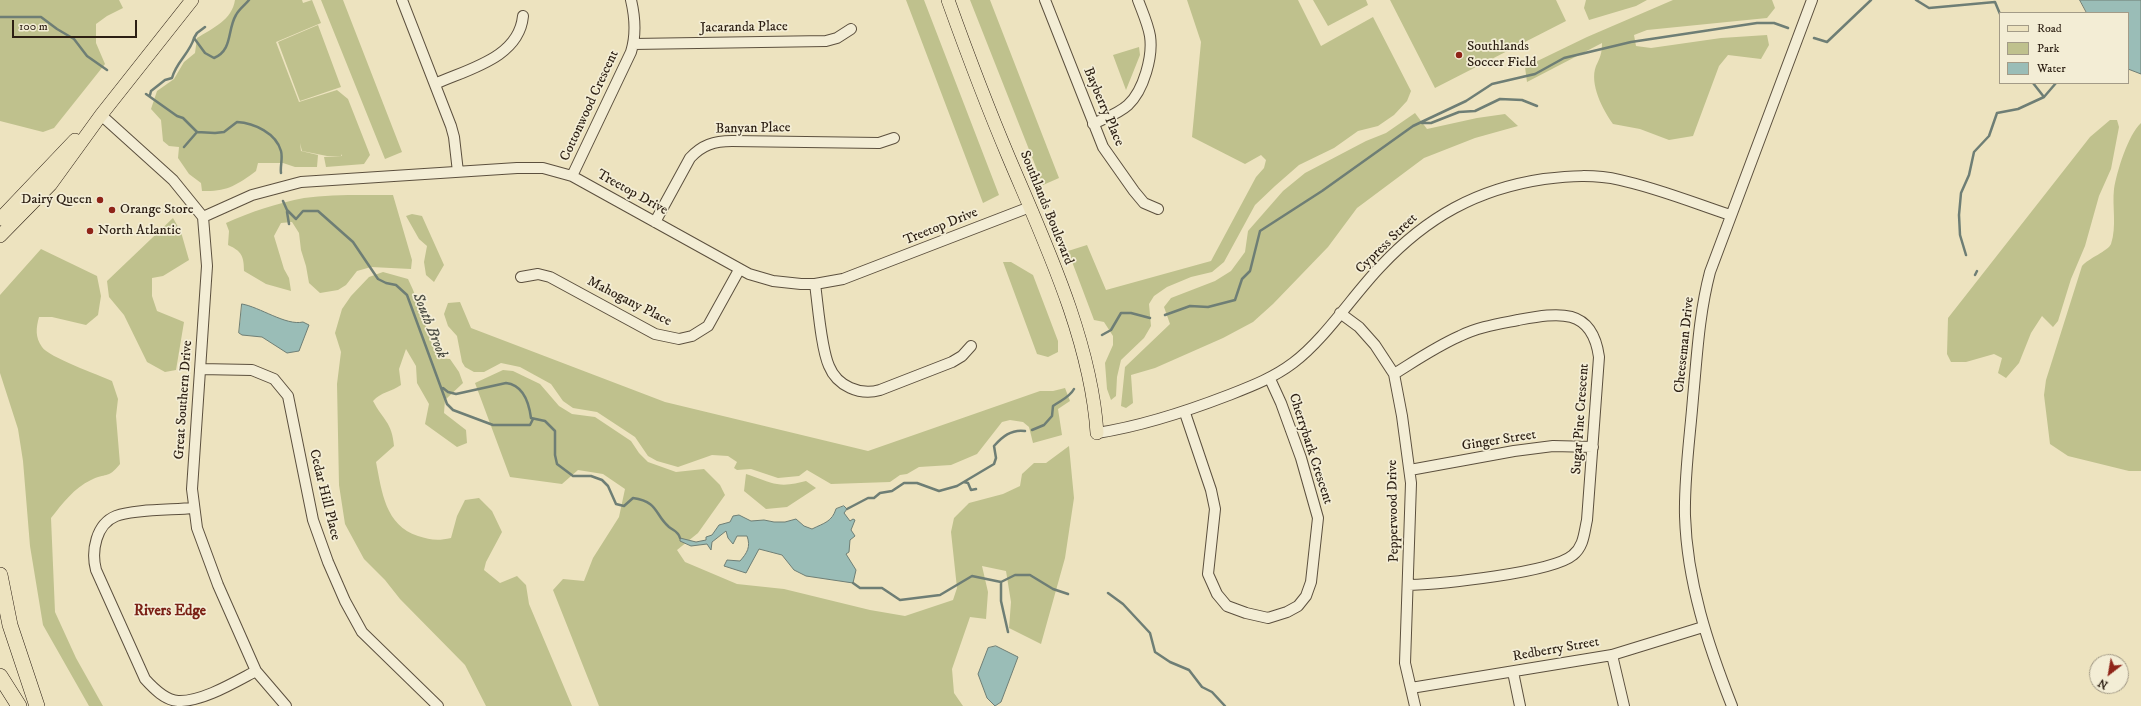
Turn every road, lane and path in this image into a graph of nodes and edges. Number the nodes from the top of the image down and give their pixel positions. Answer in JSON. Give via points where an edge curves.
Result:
{"nodes":[{"id":1,"x":192,"y":0,"type":"edge"},
{"id":2,"x":402,"y":0,"type":"edge"},
{"id":3,"x":631,"y":0,"type":"edge"},
{"id":4,"x":948,"y":0,"type":"edge"},
{"id":5,"x":1045,"y":0,"type":"edge"},
{"id":6,"x":1138,"y":0,"type":"edge"},
{"id":7,"x":1812,"y":0,"type":"edge"},
{"id":8,"x":523,"y":16,"type":"dead end"},
{"id":9,"x":851,"y":28,"type":"dead end"},
{"id":10,"x":633,"y":44,"type":"junction"},
{"id":11,"x":435,"y":84,"type":"junction"},
{"id":12,"x":101,"y":115,"type":"junction"},
{"id":13,"x":1092,"y":124,"type":"junction"},
{"id":14,"x":894,"y":138,"type":"dead end"},
{"id":15,"x":458,"y":172,"type":"junction"},
{"id":16,"x":572,"y":176,"type":"junction"},
{"id":17,"x":1030,"y":207,"type":"junction"},
{"id":18,"x":1158,"y":209,"type":"dead end"},
{"id":19,"x":1730,"y":215,"type":"junction"},
{"id":20,"x":203,"y":217,"type":"junction"},
{"id":21,"x":0,"y":219,"type":"edge"},
{"id":22,"x":655,"y":222,"type":"junction"},
{"id":23,"x":0,"y":236,"type":"edge"},
{"id":24,"x":739,"y":270,"type":"junction"},
{"id":25,"x":521,"y":276,"type":"dead end"},
{"id":26,"x":815,"y":284,"type":"junction"},
{"id":27,"x":1340,"y":313,"type":"junction"},
{"id":28,"x":971,"y":346,"type":"dead end"},
{"id":29,"x":200,"y":369,"type":"junction"},
{"id":30,"x":1394,"y":374,"type":"junction"},
{"id":31,"x":1270,"y":379,"type":"junction"},
{"id":32,"x":1185,"y":413,"type":"junction"},
{"id":33,"x":1096,"y":432,"type":"joint"},
{"id":34,"x":1592,"y":447,"type":"junction"},
{"id":35,"x":1410,"y":470,"type":"junction"},
{"id":36,"x":194,"y":508,"type":"junction"},
{"id":37,"x":0,"y":575,"type":"edge"},
{"id":38,"x":1409,"y":586,"type":"junction"},
{"id":39,"x":1704,"y":627,"type":"junction"},
{"id":40,"x":1612,"y":654,"type":"junction"},
{"id":41,"x":256,"y":671,"type":"junction"},
{"id":42,"x":1513,"y":672,"type":"junction"},
{"id":43,"x":0,"y":676,"type":"edge"},
{"id":44,"x":1411,"y":688,"type":"junction"},
{"id":45,"x":19,"y":706,"type":"edge"},
{"id":46,"x":37,"y":706,"type":"edge"},
{"id":47,"x":286,"y":706,"type":"edge"},
{"id":48,"x":438,"y":706,"type":"edge"},
{"id":49,"x":1415,"y":706,"type":"edge"},
{"id":50,"x":1520,"y":706,"type":"edge"},
{"id":51,"x":1624,"y":706,"type":"edge"},
{"id":52,"x":1732,"y":706,"type":"edge"}],
"edges":[{"from":1,"to":12,"type":"main road"},
{"from":2,"to":11,"type":"street"},
{"from":3,"to":10,"type":"street","name":"Cottonwood Crescent","via":[[634,20]]},
{"from":4,"to":17,"type":"main road","name":"Southlands Boulevard","via":[[997,130]]},
{"from":5,"to":13,"type":"street","name":"Bayberry Place"},
{"from":6,"to":13,"type":"street","via":[[1150,35],[1151,49],[1144,76],[1129,103],[1119,112]]},
{"from":7,"to":19,"type":"street","name":"Cheeseman Drive"},
{"from":8,"to":11,"type":"street","via":[[517,36],[511,46],[502,53]]},
{"from":9,"to":10,"type":"street","name":"Jacaranda Place","via":[[837,38],[826,41]]},
{"from":10,"to":16,"type":"street","name":"Cottonwood Crescent"},
{"from":11,"to":15,"type":"street","via":[[454,137]]},
{"from":12,"to":20,"type":"street","via":[[173,180]]},
{"from":12,"to":21,"type":"main road"},
{"from":12,"to":23,"type":"main road","via":[[51,184]]},
{"from":13,"to":18,"type":"street","name":"Bayberry Place","via":[[1107,153],[1134,191],[1144,203]]},
{"from":14,"to":22,"type":"street","name":"Banyan Place","via":[[878,143],[709,143],[690,158]]},
{"from":15,"to":16,"type":"street","name":"Treetop Drive","via":[[543,168]]},
{"from":15,"to":20,"type":"street","name":"Treetop Drive","via":[[296,183],[252,195]]},
{"from":16,"to":22,"type":"street","name":"Treetop Drive"},
{"from":17,"to":26,"type":"street","name":"Treetop Drive","via":[[856,276]]},
{"from":17,"to":33,"type":"main road","name":"Southlands Boulevard","via":[[1079,336],[1090,381]]},
{"from":19,"to":27,"type":"street","name":"Cypress Street","via":[[1618,180],[1569,176],[1512,185],[1482,194],[1432,220],[1380,266]]},
{"from":19,"to":39,"type":"street","name":"Cheeseman Drive","via":[[1710,272],[1701,310],[1687,472],[1685,515],[1688,556]]},
{"from":20,"to":29,"type":"street","name":"Great Southern Drive","via":[[208,266]]},
{"from":22,"to":24,"type":"street","name":"Treetop Drive"},
{"from":24,"to":25,"type":"street","name":"Mahogany Place","via":[[708,326],[698,333],[679,339],[655,334],[550,277],[538,274]]},
{"from":24,"to":26,"type":"street","name":"Treetop Drive","via":[[773,281]]},
{"from":26,"to":28,"type":"street","via":[[828,366],[838,379],[853,390],[880,390],[952,362]]},
{"from":27,"to":30,"type":"street","name":"Pepperwood Drive","via":[[1375,345]]},
{"from":27,"to":31,"type":"street","name":"Cypress Street","via":[[1307,351]]},
{"from":29,"to":36,"type":"street","name":"Great Southern Drive","via":[[192,489]]},
{"from":29,"to":48,"type":"street","name":"Cedar Hill Place","via":[[252,370],[274,379],[288,396],[313,520],[345,600],[362,632]]},
{"from":30,"to":34,"type":"street","name":"Sugar Pine Crescent","via":[[1442,344],[1479,328],[1545,315],[1563,314],[1578,319],[1593,333],[1599,357]]},
{"from":30,"to":35,"type":"street","name":"Pepperwood Drive"},
{"from":31,"to":32,"type":"street","name":"Cypress Street"},
{"from":31,"to":32,"type":"street","name":"Cherrybark Crescent","via":[[1301,458],[1318,518],[1311,582],[1306,596],[1298,606],[1287,612],[1268,618],[1246,613],[1228,606],[1217,594],[1208,574],[1215,509]]},
{"from":32,"to":33,"type":"street","name":"Cypress Street","via":[[1144,424]]},
{"from":34,"to":35,"type":"street","name":"Ginger Street","via":[[1553,446]]},
{"from":34,"to":38,"type":"street","name":"Sugar Pine Crescent","via":[[1587,520],[1582,544],[1567,560],[1542,567],[1450,583]]},
{"from":35,"to":38,"type":"street","name":"Pepperwood Drive"},
{"from":36,"to":41,"type":"street","name":"Great Southern Drive","via":[[206,556]]},
{"from":36,"to":41,"type":"street","via":[[131,512],[115,517],[104,525],[95,542],[93,558],[96,570],[145,679],[157,693],[177,701],[197,699]]},
{"from":37,"to":46,"type":"highway","via":[[10,625]]},
{"from":38,"to":44,"type":"street","name":"Pepperwood Drive","via":[[1405,663]]},
{"from":39,"to":40,"type":"street","name":"Redberry Street"},
{"from":39,"to":52,"type":"street","name":"Cheeseman Drive"},
{"from":40,"to":42,"type":"street","name":"Redberry Street"},
{"from":40,"to":51,"type":"street"},
{"from":41,"to":47,"type":"street","name":"Great Southern Drive"},
{"from":42,"to":44,"type":"street","name":"Redberry Street"},
{"from":42,"to":50,"type":"street"},
{"from":43,"to":45,"type":"highway"},
{"from":44,"to":49,"type":"street","name":"Pepperwood Drive"}]}
